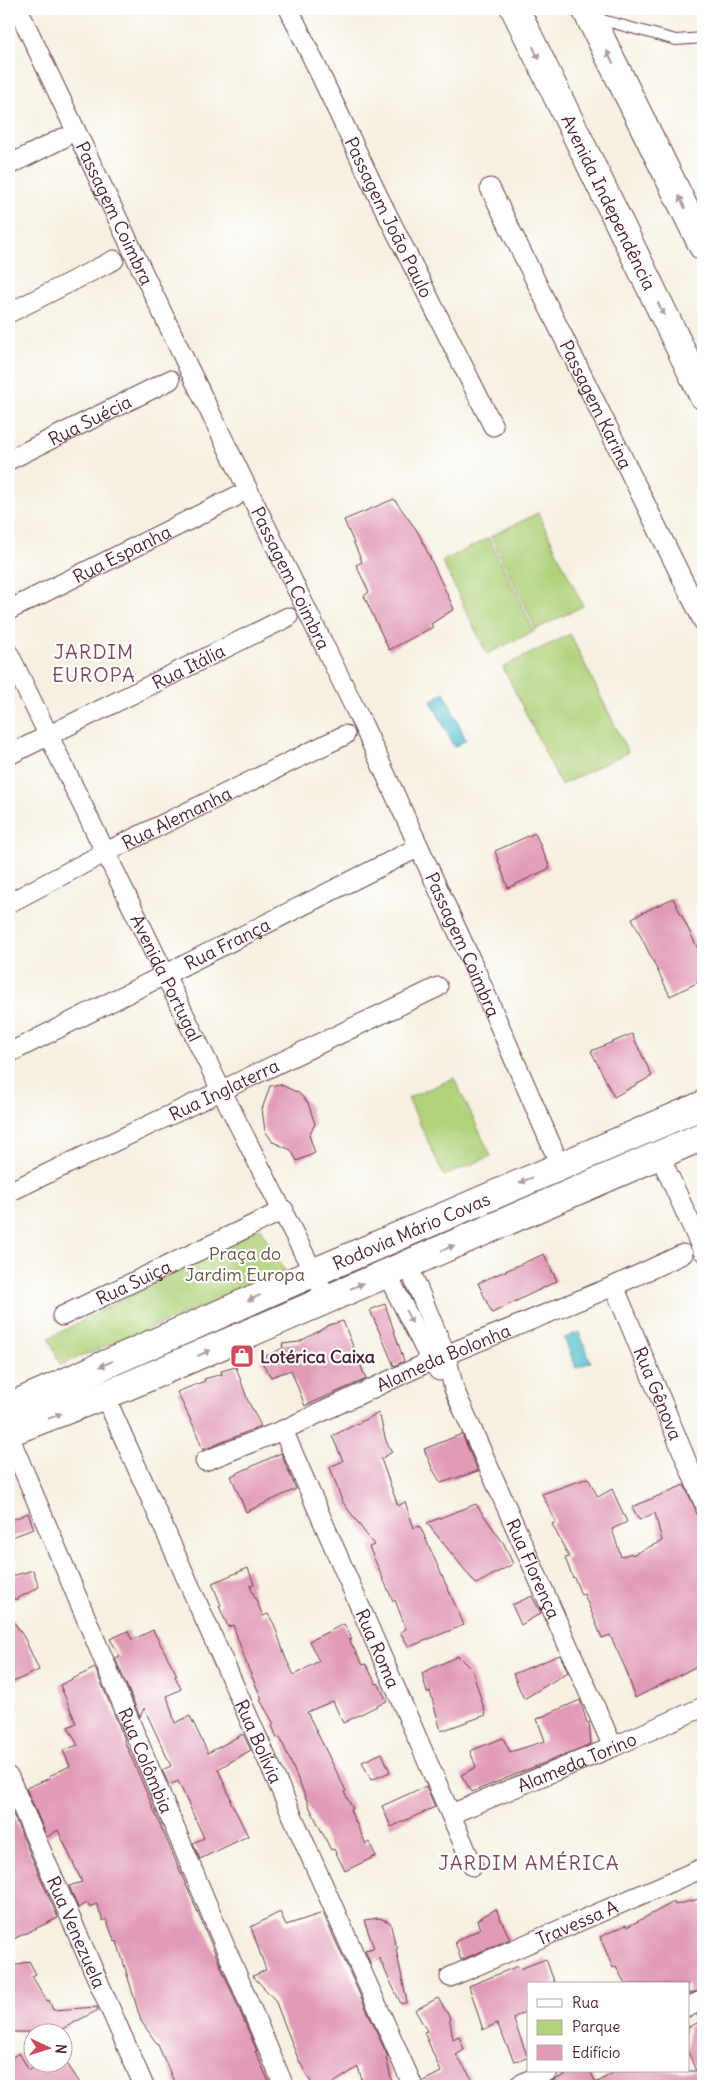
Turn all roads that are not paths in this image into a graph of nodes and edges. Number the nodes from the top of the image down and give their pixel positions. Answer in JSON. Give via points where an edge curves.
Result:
{"nodes":[{"id":1,"x":289,"y":9,"type":"edge"},
{"id":2,"x":515,"y":9,"type":"edge"},
{"id":3,"x":16,"y":12,"type":"edge"},
{"id":4,"x":588,"y":13,"type":"edge"},
{"id":5,"x":703,"y":38,"type":"edge"},
{"id":6,"x":63,"y":138,"type":"dead end"},
{"id":7,"x":9,"y":165,"type":"edge"},
{"id":8,"x":490,"y":188,"type":"dead end"},
{"id":9,"x":703,"y":246,"type":"edge"},
{"id":10,"x":114,"y":260,"type":"dead end"},
{"id":11,"x":9,"y":313,"type":"edge"},
{"id":12,"x":170,"y":380,"type":"dead end"},
{"id":13,"x":703,"y":395,"type":"edge"},
{"id":14,"x":493,"y":426,"type":"dead end"},
{"id":15,"x":9,"y":460,"type":"edge"},
{"id":16,"x":235,"y":497,"type":"dead end"},
{"id":17,"x":9,"y":610,"type":"edge"},
{"id":18,"x":288,"y":617,"type":"dead end"},
{"id":19,"x":703,"y":621,"type":"edge"},
{"id":20,"x":9,"y":654,"type":"edge"},
{"id":21,"x":345,"y":734,"type":"dead end"},
{"id":22,"x":49,"y":735,"type":"junction"},
{"id":23,"x":9,"y":755,"type":"edge"},
{"id":24,"x":419,"y":847,"type":"junction"},
{"id":25,"x":106,"y":852,"type":"junction"},
{"id":26,"x":9,"y":903,"type":"edge"},
{"id":27,"x":166,"y":976,"type":"junction"},
{"id":28,"x":438,"y":987,"type":"dead end"},
{"id":29,"x":9,"y":1053,"type":"edge"},
{"id":30,"x":703,"y":1086,"type":"edge"},
{"id":31,"x":222,"y":1090,"type":"junction"},
{"id":32,"x":703,"y":1104,"type":"edge"},
{"id":33,"x":703,"y":1136,"type":"edge"},
{"id":34,"x":703,"y":1152,"type":"edge"},
{"id":35,"x":557,"y":1157,"type":"junction"},
{"id":36,"x":664,"y":1161,"type":"junction"},
{"id":37,"x":9,"y":1192,"type":"edge"},
{"id":38,"x":284,"y":1210,"type":"junction"},
{"id":39,"x":703,"y":1250,"type":"edge"},
{"id":40,"x":683,"y":1254,"type":"dead end"},
{"id":41,"x":398,"y":1270,"type":"junction"},
{"id":42,"x":315,"y":1272,"type":"junction"},
{"id":43,"x":614,"y":1286,"type":"junction"},
{"id":44,"x":327,"y":1298,"type":"junction"},
{"id":45,"x":62,"y":1316,"type":"dead end"},
{"id":46,"x":438,"y":1358,"type":"junction"},
{"id":47,"x":105,"y":1396,"type":"junction"},
{"id":48,"x":9,"y":1407,"type":"edge"},
{"id":49,"x":284,"y":1430,"type":"junction"},
{"id":50,"x":9,"y":1434,"type":"edge"},
{"id":51,"x":205,"y":1461,"type":"dead end"},
{"id":52,"x":703,"y":1501,"type":"edge"},
{"id":53,"x":703,"y":1708,"type":"edge"},
{"id":54,"x":614,"y":1748,"type":"junction"},
{"id":55,"x":9,"y":1777,"type":"edge"},
{"id":56,"x":451,"y":1814,"type":"junction"},
{"id":57,"x":473,"y":1866,"type":"dead end"},
{"id":58,"x":703,"y":1868,"type":"edge"},
{"id":59,"x":450,"y":1977,"type":"dead end"},
{"id":60,"x":703,"y":2000,"type":"edge"},
{"id":61,"x":690,"y":2006,"type":"edge"},
{"id":62,"x":546,"y":2072,"type":"edge"},
{"id":63,"x":519,"y":2085,"type":"dead end"},
{"id":64,"x":144,"y":2086,"type":"edge"},
{"id":65,"x":284,"y":2086,"type":"edge"},
{"id":66,"x":413,"y":2086,"type":"edge"}],
"edges":[{"from":1,"to":14,"type":"street","name":"Passagem João Paulo"},
{"from":2,"to":13,"type":"main road","name":"Avenida Independência","one_way":true},
{"from":3,"to":24,"type":"street","name":"Passagem Coimbra"},
{"from":4,"to":5,"type":"lane","via":[[676,40]]},
{"from":9,"to":4,"type":"main road","one_way":true},
{"from":6,"to":7,"type":"street"},
{"from":8,"to":19,"type":"street","name":"Passagem Karina"},
{"from":10,"to":11,"type":"street"},
{"from":12,"to":15,"type":"street","name":"Rua Suécia"},
{"from":16,"to":17,"type":"street","name":"Rua Espanha"},
{"from":18,"to":22,"type":"street","name":"Rua Itália"},
{"from":20,"to":22,"type":"street","name":"Avenida Portugal"},
{"from":21,"to":25,"type":"street","name":"Rua Alemanha"},
{"from":22,"to":23,"type":"street","name":"Rua Itália"},
{"from":22,"to":25,"type":"street","name":"Avenida Portugal"},
{"from":24,"to":27,"type":"street","name":"Rua França"},
{"from":24,"to":35,"type":"street","name":"Passagem Coimbra"},
{"from":25,"to":26,"type":"street","name":"Rua Alemanha"},
{"from":25,"to":27,"type":"street","name":"Avenida Portugal"},
{"from":27,"to":29,"type":"street","name":"Rua França"},
{"from":27,"to":31,"type":"street","name":"Avenida Portugal"},
{"from":28,"to":31,"type":"street","name":"Rua Inglaterra"},
{"from":30,"to":35,"type":"main road"},
{"from":31,"to":37,"type":"street","name":"Rua Inglaterra"},
{"from":31,"to":38,"type":"street","name":"Avenida Portugal"},
{"from":32,"to":35,"type":"main road","name":"Rodovia Mário Covas","via":[[652,1127]]},
{"from":33,"to":36,"type":"main road","name":"Rodovia Mário Covas"},
{"from":34,"to":36,"type":"main road"},
{"from":35,"to":42,"type":"main road","name":"Rodovia Mário Covas","one_way":true},
{"from":36,"to":39,"type":"street"},
{"from":41,"to":36,"type":"main road","name":"Rodovia Mário Covas","one_way":true,"via":[[578,1192]]},
{"from":38,"to":42,"type":"street","name":"Avenida Portugal"},
{"from":38,"to":45,"type":"street","name":"Rua Suiça"},
{"from":40,"to":43,"type":"street","name":"Alameda Bolonha"},
{"from":44,"to":41,"type":"main road","name":"Rodovia Mário Covas","one_way":true},
{"from":41,"to":46,"type":"street","name":"Rua Florença"},
{"from":42,"to":44,"type":"street","name":"Avenida Portugal"},
{"from":42,"to":48,"type":"main road","name":"Rodovia Mário Covas","one_way":true},
{"from":43,"to":46,"type":"street","name":"Alameda Bolonha"},
{"from":43,"to":52,"type":"street","name":"Rua Gênova"},
{"from":47,"to":44,"type":"main road","name":"Rodovia Mário Covas","one_way":true},
{"from":46,"to":49,"type":"street","name":"Alameda Bolonha"},
{"from":46,"to":54,"type":"street","name":"Rua Florença"},
{"from":50,"to":47,"type":"main road","name":"Rodovia Mário Covas","one_way":true},
{"from":47,"to":66,"type":"street","name":"Rua Bolívia"},
{"from":49,"to":51,"type":"street","name":"Alameda Bolonha"},
{"from":49,"to":56,"type":"street","name":"Rua Roma"},
{"from":50,"to":65,"type":"street","name":"Rua Colômbia"},
{"from":53,"to":54,"type":"street","name":"Alameda Torino"},
{"from":54,"to":56,"type":"street","name":"Alameda Torino"},
{"from":55,"to":64,"type":"street","name":"Rua Venezuela"},
{"from":56,"to":57,"type":"street","name":"Rua Roma"},
{"from":58,"to":59,"type":"street","name":"Travessa A"},
{"from":60,"to":61,"type":"street"},
{"from":62,"to":63,"type":"street"}]}
